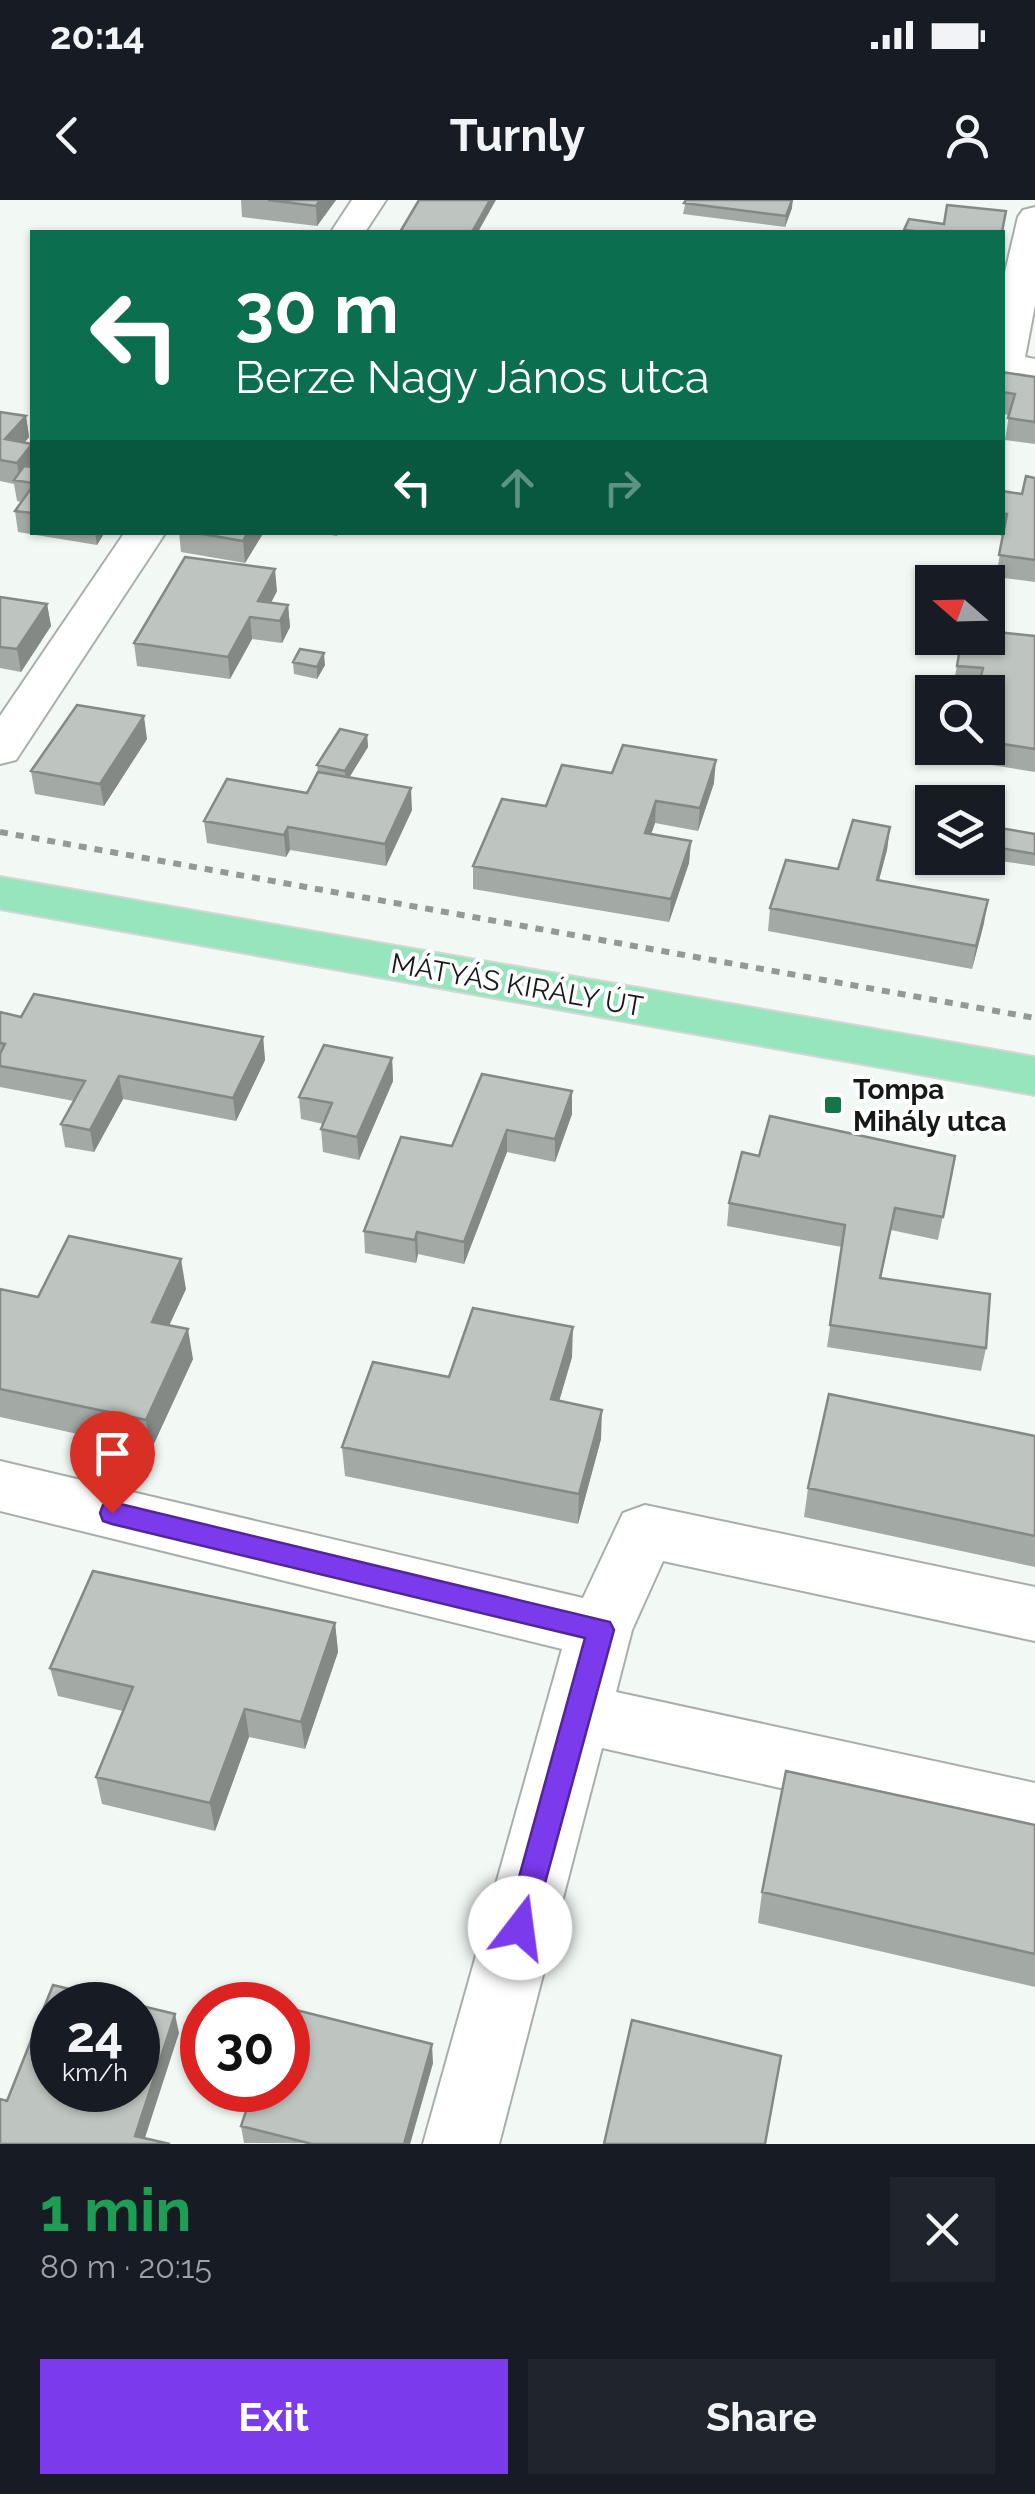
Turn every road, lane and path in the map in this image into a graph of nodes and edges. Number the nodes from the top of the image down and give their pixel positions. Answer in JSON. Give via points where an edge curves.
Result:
{"nodes":[{"id":1,"x":369,"y":200,"type":"edge"},
{"id":2,"x":1035,"y":217,"type":"edge"},
{"id":3,"x":349,"y":230,"type":"edge"},
{"id":4,"x":1005,"y":360,"type":"edge"},
{"id":5,"x":1005,"y":365,"type":"edge"},
{"id":6,"x":1035,"y":370,"type":"edge"},
{"id":7,"x":144,"y":535,"type":"edge"},
{"id":8,"x":0,"y":750,"type":"edge"},
{"id":9,"x":0,"y":832,"type":"edge"},
{"id":10,"x":0,"y":893,"type":"edge"},
{"id":11,"x":1035,"y":1018,"type":"edge"},
{"id":12,"x":1035,"y":1076,"type":"edge"},
{"id":13,"x":0,"y":1486,"type":"edge"},
{"id":14,"x":1035,"y":1614,"type":"edge"},
{"id":15,"x":600,"y":1630,"type":"junction"},
{"id":16,"x":578,"y":1713,"type":"junction"},
{"id":17,"x":1035,"y":1814,"type":"edge"},
{"id":18,"x":461,"y":2144,"type":"edge"}],
"edges":[{"from":1,"to":3,"type":"street"},
{"from":2,"to":4,"type":"street"},
{"from":5,"to":6,"type":"street"},
{"from":7,"to":8,"type":"street"},
{"from":9,"to":11,"type":"path"},
{"from":10,"to":12,"type":"main road","name":"MÁTYÁS KIRÁLY ÚT"},
{"from":13,"to":15,"type":"street"},
{"from":14,"to":15,"type":"street","via":[[645,1531]]},
{"from":15,"to":16,"type":"street"},
{"from":16,"to":17,"type":"street"},
{"from":16,"to":18,"type":"street"}]}
